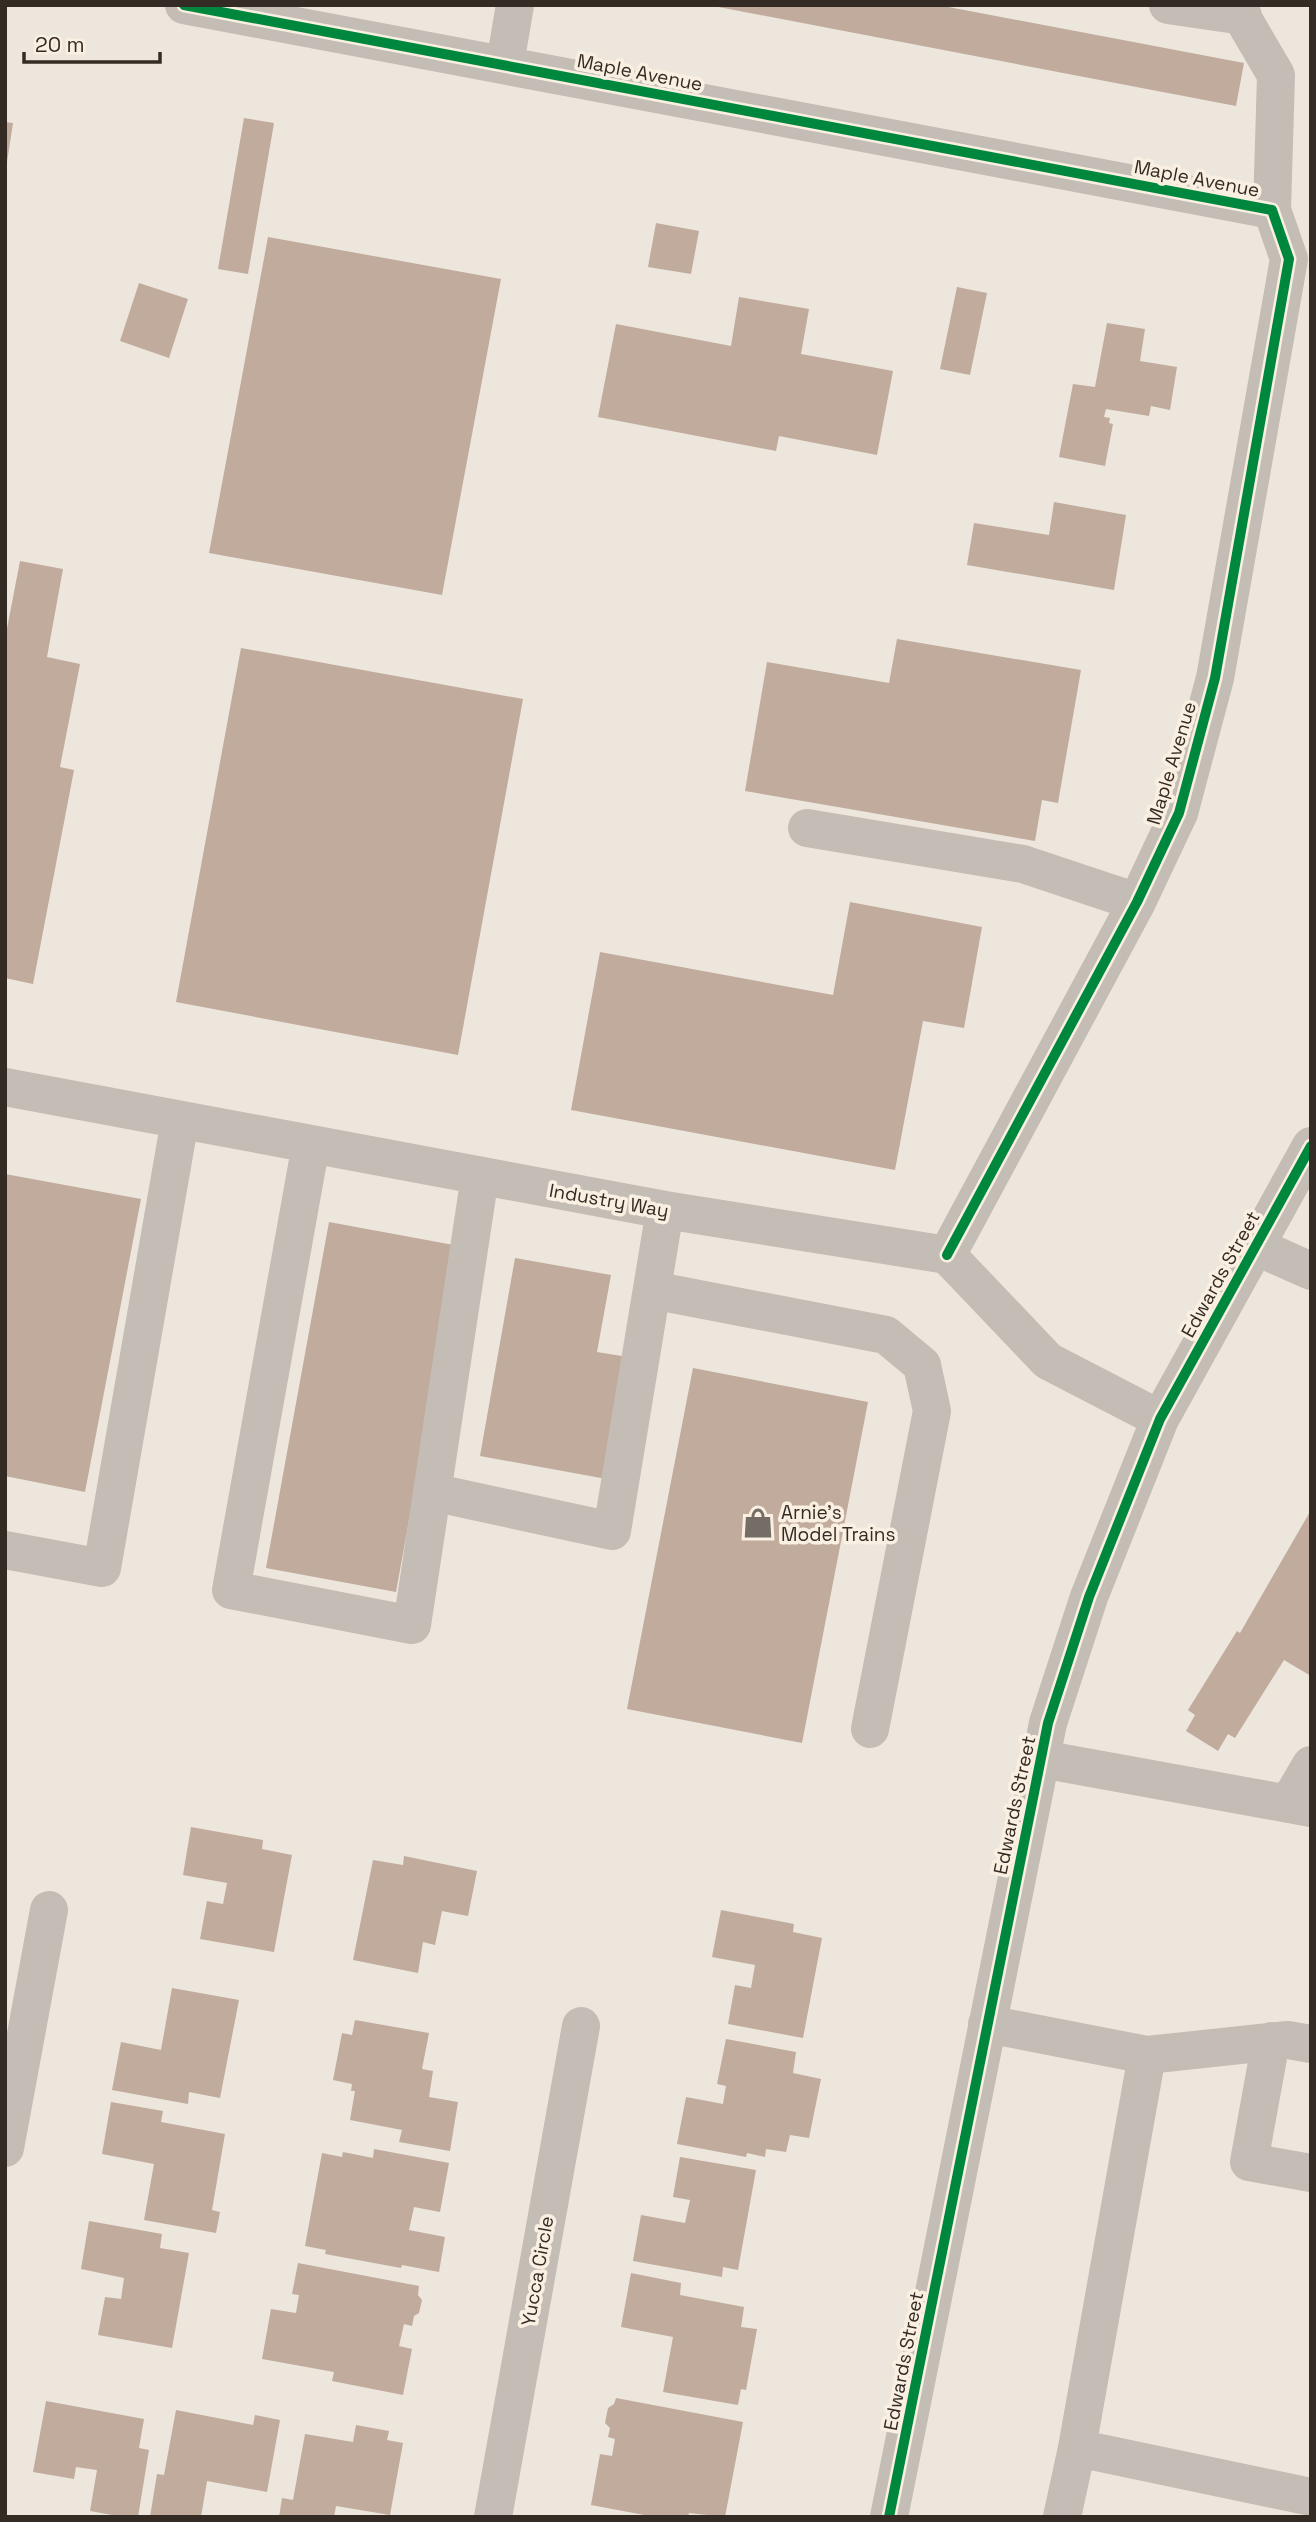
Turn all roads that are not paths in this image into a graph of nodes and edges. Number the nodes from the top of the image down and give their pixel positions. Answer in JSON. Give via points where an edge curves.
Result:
{"nodes":[{"id":1,"x":184,"y":5,"type":"edge"},
{"id":2,"x":515,"y":5,"type":"edge"},
{"id":3,"x":1168,"y":5,"type":"edge"},
{"id":4,"x":1239,"y":11,"type":"edge"},
{"id":5,"x":505,"y":64,"type":"junction"},
{"id":6,"x":1272,"y":210,"type":"junction"},
{"id":7,"x":807,"y":828,"type":"dead end"},
{"id":8,"x":1137,"y":902,"type":"junction"},
{"id":9,"x":5,"y":1087,"type":"edge"},
{"id":10,"x":180,"y":1120,"type":"junction"},
{"id":11,"x":311,"y":1144,"type":"junction"},
{"id":12,"x":1311,"y":1146,"type":"edge"},
{"id":13,"x":480,"y":1176,"type":"junction"},
{"id":14,"x":665,"y":1210,"type":"junction"},
{"id":15,"x":1255,"y":1246,"type":"junction"},
{"id":16,"x":947,"y":1255,"type":"junction"},
{"id":17,"x":1311,"y":1271,"type":"edge"},
{"id":18,"x":652,"y":1290,"type":"junction"},
{"id":19,"x":1160,"y":1419,"type":"junction"},
{"id":20,"x":432,"y":1492,"type":"junction"},
{"id":21,"x":5,"y":1550,"type":"edge"},
{"id":22,"x":870,"y":1729,"type":"dead end"},
{"id":23,"x":1041,"y":1759,"type":"junction"},
{"id":24,"x":1311,"y":1765,"type":"edge"},
{"id":25,"x":1300,"y":1806,"type":"edge"},
{"id":26,"x":49,"y":1910,"type":"dead end"},
{"id":27,"x":987,"y":2024,"type":"junction"},
{"id":28,"x":582,"y":2026,"type":"dead end"},
{"id":29,"x":1271,"y":2041,"type":"junction"},
{"id":30,"x":1311,"y":2044,"type":"edge"},
{"id":31,"x":1147,"y":2054,"type":"junction"},
{"id":32,"x":5,"y":2148,"type":"edge"},
{"id":33,"x":1311,"y":2173,"type":"edge"},
{"id":34,"x":1077,"y":2448,"type":"junction"},
{"id":35,"x":1310,"y":2493,"type":"edge"},
{"id":36,"x":493,"y":2517,"type":"edge"},
{"id":37,"x":889,"y":2517,"type":"edge"},
{"id":38,"x":1062,"y":2517,"type":"edge"}],
"edges":[{"from":1,"to":5,"type":"street","name":"Maple Avenue"},
{"from":2,"to":5,"type":"street"},
{"from":3,"to":4,"type":"street"},
{"from":4,"to":6,"type":"street","via":[[1276,75]]},
{"from":5,"to":6,"type":"street","name":"Maple Avenue"},
{"from":6,"to":8,"type":"street","name":"Maple Avenue","via":[[1289,259],[1215,678],[1178,813]]},
{"from":7,"to":8,"type":"street","via":[[1023,864]]},
{"from":8,"to":16,"type":"street","name":"Maple Avenue"},
{"from":9,"to":10,"type":"street","name":"Industry Way"},
{"from":10,"to":11,"type":"street","name":"Industry Way"},
{"from":10,"to":21,"type":"street","via":[[102,1569]]},
{"from":11,"to":13,"type":"street","name":"Industry Way"},
{"from":11,"to":20,"type":"street","via":[[230,1590],[412,1625]]},
{"from":12,"to":15,"type":"street","name":"Edwards Street"},
{"from":13,"to":14,"type":"street","name":"Industry Way"},
{"from":13,"to":20,"type":"street"},
{"from":14,"to":16,"type":"street","name":"Industry Way"},
{"from":14,"to":18,"type":"street"},
{"from":15,"to":17,"type":"street"},
{"from":15,"to":19,"type":"street","name":"Edwards Street"},
{"from":16,"to":19,"type":"street","via":[[1048,1360]]},
{"from":18,"to":20,"type":"street","via":[[612,1531]]},
{"from":18,"to":22,"type":"street","via":[[886,1335],[922,1365],[932,1411]]},
{"from":19,"to":23,"type":"street","name":"Edwards Street","via":[[1089,1597],[1048,1723]]},
{"from":23,"to":25,"type":"street"},
{"from":23,"to":27,"type":"street","name":"Edwards Street"},
{"from":24,"to":25,"type":"street"},
{"from":26,"to":32,"type":"street"},
{"from":27,"to":31,"type":"street"},
{"from":27,"to":37,"type":"street","name":"Edwards Street"},
{"from":28,"to":36,"type":"street","name":"Yucca Circle"},
{"from":29,"to":30,"type":"street"},
{"from":29,"to":31,"type":"street"},
{"from":29,"to":33,"type":"street","via":[[1249,2162]]},
{"from":31,"to":34,"type":"street"},
{"from":34,"to":35,"type":"street"},
{"from":34,"to":38,"type":"street"}]}
